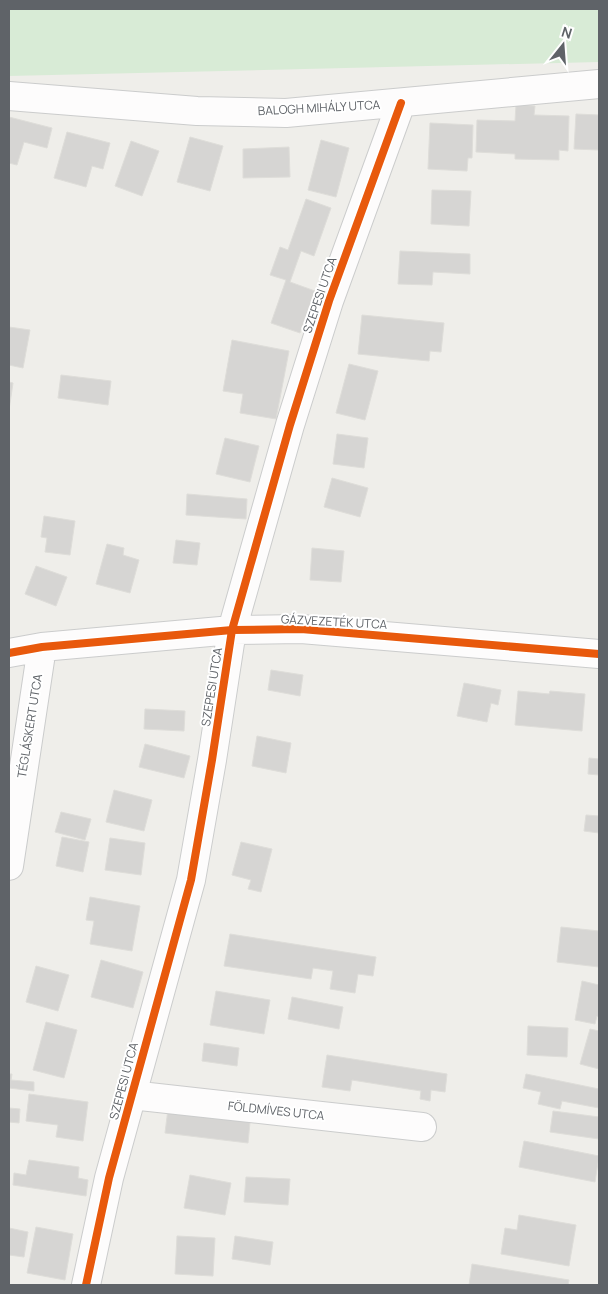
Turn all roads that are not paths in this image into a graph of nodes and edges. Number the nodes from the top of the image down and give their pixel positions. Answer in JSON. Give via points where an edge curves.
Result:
{"nodes":[{"id":1,"x":599,"y":84,"type":"edge"},
{"id":2,"x":9,"y":96,"type":"edge"},
{"id":3,"x":401,"y":103,"type":"junction"},
{"id":4,"x":232,"y":630,"type":"junction"},
{"id":5,"x":42,"y":647,"type":"junction"},
{"id":6,"x":9,"y":653,"type":"edge"},
{"id":7,"x":599,"y":654,"type":"edge"},
{"id":8,"x":9,"y":866,"type":"edge"},
{"id":9,"x":132,"y":1095,"type":"junction"},
{"id":10,"x":422,"y":1127,"type":"dead end"},
{"id":11,"x":86,"y":1285,"type":"edge"}],
"edges":[{"from":1,"to":3,"type":"street","name":"BALOGH MIHÁLY UTCA"},
{"from":2,"to":3,"type":"street","name":"BALOGH MIHÁLY UTCA","via":[[197,111],[286,113]]},
{"from":3,"to":4,"type":"street","name":"SZEPESI UTCA","via":[[329,301]]},
{"from":4,"to":5,"type":"street","name":"GÁZVEZETÉK UTCA"},
{"from":4,"to":7,"type":"street","name":"GÁZVEZETÉK UTCA","via":[[301,629]]},
{"from":4,"to":9,"type":"street","name":"SZEPESI UTCA","via":[[191,880]]},
{"from":5,"to":6,"type":"street","name":"GÁZVEZETÉK UTCA"},
{"from":5,"to":8,"type":"street","name":"TÉGLÁSKERT UTCA"},
{"from":9,"to":10,"type":"street","name":"FÖLDMÍVES UTCA"},
{"from":9,"to":11,"type":"street","name":"SZEPESI UTCA","via":[[109,1178]]}]}
